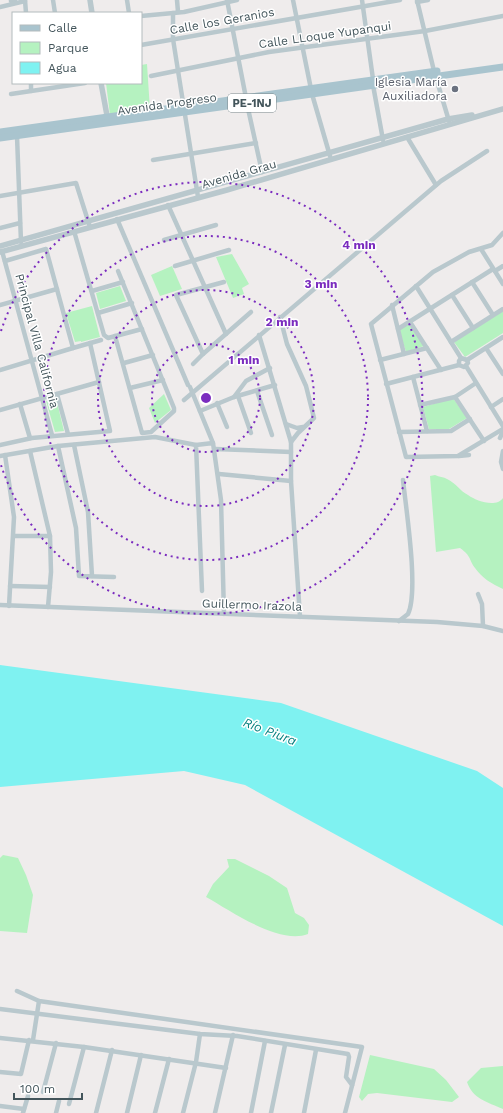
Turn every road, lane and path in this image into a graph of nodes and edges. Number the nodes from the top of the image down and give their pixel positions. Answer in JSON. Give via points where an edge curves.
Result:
{"nodes":[{"id":1,"x":25,"y":0,"type":"edge"},
{"id":2,"x":53,"y":0,"type":"edge"},
{"id":3,"x":90,"y":0,"type":"edge"},
{"id":4,"x":127,"y":0,"type":"edge"},
{"id":5,"x":177,"y":0,"type":"edge"},
{"id":6,"x":238,"y":0,"type":"edge"},
{"id":7,"x":293,"y":0,"type":"edge"},
{"id":8,"x":362,"y":0,"type":"edge"},
{"id":9,"x":400,"y":0,"type":"edge"},
{"id":10,"x":428,"y":0,"type":"edge"},
{"id":11,"x":12,"y":1,"type":"edge"},
{"id":12,"x":227,"y":1,"type":"edge"},
{"id":13,"x":417,"y":1,"type":"edge"},
{"id":14,"x":0,"y":7,"type":"edge"},
{"id":15,"x":364,"y":7,"type":"junction"},
{"id":16,"x":26,"y":12,"type":"edge"},
{"id":17,"x":55,"y":12,"type":"edge"},
{"id":18,"x":92,"y":12,"type":"edge"},
{"id":19,"x":129,"y":12,"type":"edge"},
{"id":20,"x":175,"y":13,"type":"junction"},
{"id":21,"x":142,"y":16,"type":"edge"},
{"id":22,"x":503,"y":16,"type":"edge"},
{"id":23,"x":297,"y":17,"type":"junction"},
{"id":24,"x":233,"y":30,"type":"junction"},
{"id":25,"x":425,"y":31,"type":"junction"},
{"id":26,"x":368,"y":39,"type":"junction"},
{"id":27,"x":173,"y":40,"type":"junction"},
{"id":28,"x":142,"y":45,"type":"edge"},
{"id":29,"x":304,"y":48,"type":"junction"},
{"id":30,"x":239,"y":58,"type":"junction"},
{"id":31,"x":503,"y":62,"type":"edge"},
{"id":32,"x":503,"y":67,"type":"edge"},
{"id":33,"x":178,"y":71,"type":"junction"},
{"id":34,"x":435,"y":74,"type":"junction"},
{"id":35,"x":151,"y":76,"type":"dead end"},
{"id":36,"x":373,"y":82,"type":"junction"},
{"id":37,"x":31,"y":84,"type":"edge"},
{"id":38,"x":66,"y":84,"type":"edge"},
{"id":39,"x":102,"y":84,"type":"edge"},
{"id":40,"x":31,"y":91,"type":"junction"},
{"id":41,"x":312,"y":91,"type":"junction"},
{"id":42,"x":11,"y":94,"type":"dead end"},
{"id":43,"x":247,"y":101,"type":"junction"},
{"id":44,"x":503,"y":109,"type":"edge"},
{"id":45,"x":184,"y":110,"type":"junction"},
{"id":46,"x":108,"y":120,"type":"junction"},
{"id":47,"x":449,"y":122,"type":"junction"},
{"id":48,"x":0,"y":132,"type":"edge"},
{"id":49,"x":17,"y":136,"type":"junction"},
{"id":50,"x":407,"y":137,"type":"junction"},
{"id":51,"x":0,"y":138,"type":"edge"},
{"id":52,"x":383,"y":141,"type":"junction"},
{"id":53,"x":256,"y":142,"type":"junction"},
{"id":54,"x":487,"y":151,"type":"dead end"},
{"id":55,"x":190,"y":153,"type":"junction"},
{"id":56,"x":329,"y":153,"type":"junction"},
{"id":57,"x":331,"y":159,"type":"junction"},
{"id":58,"x":153,"y":160,"type":"dead end"},
{"id":59,"x":262,"y":172,"type":"junction"},
{"id":60,"x":436,"y":185,"type":"junction"},
{"id":61,"x":20,"y":193,"type":"junction"},
{"id":62,"x":197,"y":194,"type":"junction"},
{"id":63,"x":0,"y":196,"type":"edge"},
{"id":64,"x":168,"y":205,"type":"junction"},
{"id":65,"x":117,"y":219,"type":"junction"},
{"id":66,"x":20,"y":223,"type":"junction"},
{"id":67,"x":89,"y":225,"type":"junction"},
{"id":68,"x":216,"y":225,"type":"dead end"},
{"id":69,"x":0,"y":228,"type":"edge"},
{"id":70,"x":74,"y":231,"type":"junction"},
{"id":71,"x":503,"y":233,"type":"edge"},
{"id":72,"x":182,"y":235,"type":"junction"},
{"id":73,"x":164,"y":240,"type":"dead end"},
{"id":74,"x":22,"y":243,"type":"junction"},
{"id":75,"x":481,"y":249,"type":"junction"},
{"id":76,"x":1,"y":250,"type":"edge"},
{"id":77,"x":230,"y":250,"type":"dead end"},
{"id":78,"x":5,"y":261,"type":"junction"},
{"id":79,"x":193,"y":261,"type":"junction"},
{"id":80,"x":175,"y":266,"type":"dead end"},
{"id":81,"x":503,"y":266,"type":"edge"},
{"id":82,"x":118,"y":270,"type":"dead end"},
{"id":83,"x":494,"y":270,"type":"junction"},
{"id":84,"x":123,"y":282,"type":"junction"},
{"id":85,"x":224,"y":282,"type":"dead end"},
{"id":86,"x":472,"y":282,"type":"junction"},
{"id":87,"x":503,"y":284,"type":"edge"},
{"id":88,"x":416,"y":286,"type":"junction"},
{"id":89,"x":205,"y":288,"type":"junction"},
{"id":90,"x":57,"y":289,"type":"junction"},
{"id":91,"x":92,"y":291,"type":"junction"},
{"id":92,"x":452,"y":295,"type":"junction"},
{"id":93,"x":16,"y":301,"type":"junction"},
{"id":94,"x":132,"y":304,"type":"junction"},
{"id":95,"x":0,"y":305,"type":"edge"},
{"id":96,"x":392,"y":305,"type":"junction"},
{"id":97,"x":430,"y":309,"type":"junction"},
{"id":98,"x":503,"y":309,"type":"edge"},
{"id":99,"x":251,"y":312,"type":"dead end"},
{"id":100,"x":98,"y":313,"type":"junction"},
{"id":101,"x":493,"y":315,"type":"junction"},
{"id":102,"x":280,"y":317,"type":"junction"},
{"id":103,"x":410,"y":322,"type":"junction"},
{"id":104,"x":474,"y":328,"type":"junction"},
{"id":105,"x":142,"y":329,"type":"junction"},
{"id":106,"x":398,"y":329,"type":"junction"},
{"id":107,"x":226,"y":334,"type":"junction"},
{"id":108,"x":260,"y":335,"type":"junction"},
{"id":109,"x":115,"y":336,"type":"junction"},
{"id":110,"x":503,"y":337,"type":"edge"},
{"id":111,"x":101,"y":340,"type":"dead end"},
{"id":112,"x":451,"y":342,"type":"junction"},
{"id":113,"x":90,"y":343,"type":"junction"},
{"id":114,"x":73,"y":348,"type":"junction"},
{"id":115,"x":427,"y":348,"type":"junction"},
{"id":116,"x":486,"y":348,"type":"junction"},
{"id":117,"x":204,"y":354,"type":"junction"},
{"id":118,"x":404,"y":354,"type":"junction"},
{"id":119,"x":153,"y":355,"type":"junction"},
{"id":120,"x":461,"y":358,"type":"junction"},
{"id":121,"x":32,"y":360,"type":"junction"},
{"id":122,"x":380,"y":360,"type":"junction"},
{"id":123,"x":467,"y":360,"type":"junction"},
{"id":124,"x":124,"y":363,"type":"junction"},
{"id":125,"x":193,"y":364,"type":"dead end"},
{"id":126,"x":459,"y":365,"type":"junction"},
{"id":127,"x":466,"y":366,"type":"junction"},
{"id":128,"x":270,"y":368,"type":"junction"},
{"id":129,"x":0,"y":370,"type":"edge"},
{"id":130,"x":442,"y":370,"type":"junction"},
{"id":131,"x":502,"y":371,"type":"edge"},
{"id":132,"x":413,"y":377,"type":"junction"},
{"id":133,"x":163,"y":380,"type":"junction"},
{"id":134,"x":99,"y":382,"type":"junction"},
{"id":135,"x":476,"y":383,"type":"junction"},
{"id":136,"x":386,"y":384,"type":"junction"},
{"id":137,"x":275,"y":385,"type":"junction"},
{"id":138,"x":130,"y":388,"type":"junction"},
{"id":139,"x":257,"y":391,"type":"junction"},
{"id":140,"x":193,"y":393,"type":"junction"},
{"id":141,"x":57,"y":394,"type":"junction"},
{"id":142,"x":236,"y":396,"type":"junction"},
{"id":143,"x":455,"y":397,"type":"junction"},
{"id":144,"x":42,"y":398,"type":"junction"},
{"id":145,"x":503,"y":399,"type":"edge"},
{"id":146,"x":184,"y":400,"type":"dead end"},
{"id":147,"x":217,"y":403,"type":"junction"},
{"id":148,"x":20,"y":404,"type":"junction"},
{"id":149,"x":420,"y":405,"type":"junction"},
{"id":150,"x":491,"y":407,"type":"junction"},
{"id":151,"x":0,"y":410,"type":"edge"},
{"id":152,"x":200,"y":411,"type":"junction"},
{"id":153,"x":470,"y":419,"type":"junction"},
{"id":154,"x":286,"y":424,"type":"junction"},
{"id":155,"x":227,"y":427,"type":"dead end"},
{"id":156,"x":303,"y":427,"type":"junction"},
{"id":157,"x":503,"y":429,"type":"edge"},
{"id":158,"x":427,"y":431,"type":"junction"},
{"id":159,"x":399,"y":432,"type":"junction"},
{"id":160,"x":251,"y":433,"type":"dead end"},
{"id":161,"x":68,"y":434,"type":"junction"},
{"id":162,"x":272,"y":435,"type":"dead end"},
{"id":163,"x":52,"y":436,"type":"junction"},
{"id":164,"x":30,"y":438,"type":"junction"},
{"id":165,"x":500,"y":438,"type":"dead end"},
{"id":166,"x":484,"y":441,"type":"junction"},
{"id":167,"x":291,"y":442,"type":"junction"},
{"id":168,"x":213,"y":443,"type":"junction"},
{"id":169,"x":0,"y":445,"type":"edge"},
{"id":170,"x":74,"y":445,"type":"junction"},
{"id":171,"x":196,"y":445,"type":"junction"},
{"id":172,"x":58,"y":446,"type":"junction"},
{"id":173,"x":215,"y":449,"type":"junction"},
{"id":174,"x":30,"y":451,"type":"junction"},
{"id":175,"x":503,"y":451,"type":"edge"},
{"id":176,"x":291,"y":452,"type":"junction"},
{"id":177,"x":469,"y":455,"type":"dead end"},
{"id":178,"x":2,"y":456,"type":"edge"},
{"id":179,"x":458,"y":456,"type":"junction"},
{"id":180,"x":502,"y":462,"type":"edge"},
{"id":181,"x":503,"y":469,"type":"edge"},
{"id":182,"x":219,"y":474,"type":"junction"},
{"id":183,"x":403,"y":480,"type":"dead end"},
{"id":184,"x":291,"y":481,"type":"junction"},
{"id":185,"x":14,"y":536,"type":"junction"},
{"id":186,"x":50,"y":536,"type":"junction"},
{"id":187,"x":92,"y":576,"type":"junction"},
{"id":188,"x":114,"y":577,"type":"dead end"},
{"id":189,"x":10,"y":586,"type":"junction"},
{"id":190,"x":50,"y":587,"type":"junction"},
{"id":191,"x":202,"y":591,"type":"dead end"},
{"id":192,"x":478,"y":594,"type":"dead end"},
{"id":193,"x":0,"y":605,"type":"edge"},
{"id":194,"x":9,"y":606,"type":"junction"},
{"id":195,"x":48,"y":607,"type":"junction"},
{"id":196,"x":224,"y":614,"type":"junction"},
{"id":197,"x":300,"y":616,"type":"junction"},
{"id":198,"x":399,"y":621,"type":"junction"},
{"id":199,"x":483,"y":626,"type":"junction"},
{"id":200,"x":503,"y":631,"type":"edge"},
{"id":201,"x":17,"y":991,"type":"dead end"},
{"id":202,"x":39,"y":1002,"type":"junction"},
{"id":203,"x":0,"y":1009,"type":"edge"},
{"id":204,"x":37,"y":1014,"type":"junction"},
{"id":205,"x":236,"y":1029,"type":"junction"},
{"id":206,"x":200,"y":1034,"type":"junction"},
{"id":207,"x":232,"y":1036,"type":"junction"},
{"id":208,"x":0,"y":1038,"type":"edge"},
{"id":209,"x":31,"y":1040,"type":"junction"},
{"id":210,"x":265,"y":1041,"type":"junction"},
{"id":211,"x":56,"y":1043,"type":"junction"},
{"id":212,"x":285,"y":1045,"type":"junction"},
{"id":213,"x":84,"y":1046,"type":"junction"},
{"id":214,"x":112,"y":1050,"type":"junction"},
{"id":215,"x":316,"y":1050,"type":"junction"},
{"id":216,"x":141,"y":1055,"type":"junction"},
{"id":217,"x":169,"y":1059,"type":"junction"},
{"id":218,"x":196,"y":1062,"type":"junction"},
{"id":219,"x":226,"y":1068,"type":"junction"},
{"id":220,"x":0,"y":1072,"type":"edge"},
{"id":221,"x":352,"y":1085,"type":"junction"},
{"id":222,"x":43,"y":1092,"type":"dead end"},
{"id":223,"x":28,"y":1096,"type":"dead end"},
{"id":224,"x":59,"y":1101,"type":"dead end"},
{"id":225,"x":70,"y":1104,"type":"dead end"},
{"id":226,"x":0,"y":1106,"type":"edge"},
{"id":227,"x":24,"y":1111,"type":"edge"},
{"id":228,"x":56,"y":1113,"type":"edge"},
{"id":229,"x":96,"y":1113,"type":"edge"},
{"id":230,"x":126,"y":1113,"type":"edge"},
{"id":231,"x":155,"y":1113,"type":"edge"},
{"id":232,"x":183,"y":1113,"type":"edge"},
{"id":233,"x":215,"y":1113,"type":"edge"},
{"id":234,"x":251,"y":1113,"type":"edge"},
{"id":235,"x":271,"y":1113,"type":"edge"},
{"id":236,"x":304,"y":1113,"type":"edge"},
{"id":237,"x":345,"y":1113,"type":"edge"}],
"edges":[{"from":1,"to":11,"type":"street"},
{"from":1,"to":16,"type":"street"},
{"from":2,"to":17,"type":"street"},
{"from":3,"to":18,"type":"street"},
{"from":4,"to":19,"type":"street"},
{"from":5,"to":20,"type":"street"},
{"from":6,"to":12,"type":"street"},
{"from":7,"to":23,"type":"street"},
{"from":8,"to":15,"type":"street"},
{"from":9,"to":15,"type":"street","name":"Calle los Geranios"},
{"from":10,"to":13,"type":"street"},
{"from":11,"to":14,"type":"street"},
{"from":12,"to":20,"type":"street"},
{"from":12,"to":24,"type":"street"},
{"from":13,"to":25,"type":"street"},
{"from":15,"to":23,"type":"street","name":"Calle los Geranios"},
{"from":15,"to":26,"type":"street"},
{"from":20,"to":21,"type":"street"},
{"from":20,"to":27,"type":"street"},
{"from":22,"to":25,"type":"street","name":"Calle LLoque Yupanqui"},
{"from":23,"to":24,"type":"street","name":"Calle los Geranios"},
{"from":23,"to":29,"type":"street"},
{"from":24,"to":27,"type":"street","name":"Calle los Geranios"},
{"from":24,"to":30,"type":"street"},
{"from":25,"to":26,"type":"street","name":"Calle LLoque Yupanqui"},
{"from":25,"to":34,"type":"street"},
{"from":26,"to":29,"type":"street","name":"Calle LLoque Yupanqui"},
{"from":26,"to":36,"type":"street"},
{"from":27,"to":28,"type":"street","name":"Calle los Geranios"},
{"from":27,"to":33,"type":"street"},
{"from":29,"to":30,"type":"street","name":"Calle LLoque Yupanqui"},
{"from":29,"to":41,"type":"street"},
{"from":30,"to":33,"type":"street","name":"Calle LLoque Yupanqui"},
{"from":30,"to":43,"type":"street"},
{"from":31,"to":34,"type":"main road","name":"Avenida Progreso","number":"PE-1NJ"},
{"from":32,"to":34,"type":"main road","name":"Avenida Progreso","number":"PE-1NJ"},
{"from":33,"to":35,"type":"street","name":"Calle LLoque Yupanqui"},
{"from":33,"to":45,"type":"street"},
{"from":34,"to":36,"type":"main road","name":"Avenida Progreso","number":"PE-1NJ"},
{"from":34,"to":47,"type":"street"},
{"from":36,"to":41,"type":"main road","name":"Avenida Progreso","number":"PE-1NJ"},
{"from":36,"to":52,"type":"street"},
{"from":37,"to":40,"type":"street"},
{"from":38,"to":40,"type":"street"},
{"from":39,"to":46,"type":"street"},
{"from":40,"to":42,"type":"street"},
{"from":41,"to":43,"type":"main road","name":"Avenida Progreso","number":"PE-1NJ"},
{"from":41,"to":56,"type":"street"},
{"from":43,"to":45,"type":"main road","name":"Avenida Progreso","number":"PE-1NJ"},
{"from":43,"to":53,"type":"street"},
{"from":44,"to":47,"type":"street","name":"Avenida Grau"},
{"from":45,"to":46,"type":"main road","name":"Avenida Progreso","number":"PE-1NJ"},
{"from":45,"to":55,"type":"street"},
{"from":46,"to":48,"type":"main road","name":"Avenida Progreso","number":"PE-1NJ"},
{"from":46,"to":49,"type":"main road","name":"Avenida Progreso","number":"PE-1NJ"},
{"from":47,"to":50,"type":"street","name":"Avenida Grau"},
{"from":47,"to":52,"type":"street","name":"Avenida Grau"},
{"from":49,"to":51,"type":"main road","name":"Avenida Progreso","number":"PE-1NJ"},
{"from":49,"to":61,"type":"street"},
{"from":50,"to":52,"type":"street","name":"Avenida Grau"},
{"from":50,"to":60,"type":"street"},
{"from":52,"to":56,"type":"street","name":"Avenida Grau"},
{"from":52,"to":57,"type":"street","name":"Avenida Grau"},
{"from":53,"to":55,"type":"street"},
{"from":53,"to":59,"type":"street"},
{"from":54,"to":60,"type":"street"},
{"from":55,"to":58,"type":"street"},
{"from":55,"to":62,"type":"street"},
{"from":56,"to":57,"type":"street"},
{"from":56,"to":59,"type":"street","name":"Avenida Grau"},
{"from":57,"to":62,"type":"street","name":"Avenida Grau"},
{"from":59,"to":62,"type":"street","name":"Avenida Grau"},
{"from":60,"to":102,"type":"street"},
{"from":61,"to":63,"type":"street"},
{"from":61,"to":66,"type":"street"},
{"from":61,"to":67,"type":"street","via":[[76,183]]},
{"from":62,"to":64,"type":"street","name":"Avenida Grau"},
{"from":62,"to":67,"type":"street","name":"Avenida Grau"},
{"from":64,"to":65,"type":"street","name":"Avenida Grau"},
{"from":64,"to":72,"type":"street"},
{"from":65,"to":67,"type":"street","name":"Avenida Grau"},
{"from":65,"to":140,"type":"street"},
{"from":66,"to":69,"type":"street"},
{"from":66,"to":74,"type":"street"},
{"from":67,"to":70,"type":"street","name":"Avenida Grau"},
{"from":67,"to":74,"type":"street","name":"Avenida Grau"},
{"from":68,"to":72,"type":"street"},
{"from":70,"to":74,"type":"street","name":"Avenida Grau"},
{"from":70,"to":91,"type":"street"},
{"from":71,"to":75,"type":"street","via":[[492,245]]},
{"from":72,"to":73,"type":"street"},
{"from":72,"to":79,"type":"street"},
{"from":74,"to":76,"type":"street","name":"Avenida Grau"},
{"from":75,"to":83,"type":"street"},
{"from":75,"to":88,"type":"street","via":[[459,256]]},
{"from":76,"to":78,"type":"street","name":"Principal Villa California"},
{"from":77,"to":79,"type":"street"},
{"from":78,"to":90,"type":"street","via":[[46,250]]},
{"from":78,"to":93,"type":"street","name":"Principal Villa California"},
{"from":79,"to":80,"type":"street"},
{"from":79,"to":89,"type":"street"},
{"from":81,"to":83,"type":"street"},
{"from":82,"to":84,"type":"street"},
{"from":83,"to":86,"type":"street"},
{"from":83,"to":87,"type":"street"},
{"from":84,"to":91,"type":"street"},
{"from":84,"to":94,"type":"street"},
{"from":85,"to":89,"type":"street"},
{"from":86,"to":92,"type":"street"},
{"from":86,"to":101,"type":"street"},
{"from":88,"to":96,"type":"street"},
{"from":88,"to":97,"type":"street"},
{"from":89,"to":107,"type":"street"},
{"from":89,"to":117,"type":"street","via":[[176,295]]},
{"from":90,"to":93,"type":"street"},
{"from":90,"to":114,"type":"street"},
{"from":91,"to":100,"type":"street"},
{"from":92,"to":97,"type":"street"},
{"from":92,"to":104,"type":"street"},
{"from":93,"to":95,"type":"street"},
{"from":93,"to":121,"type":"street","name":"Principal Villa California"},
{"from":94,"to":100,"type":"street"},
{"from":94,"to":105,"type":"street"},
{"from":96,"to":106,"type":"street"},
{"from":96,"to":122,"type":"street","via":[[371,324]]},
{"from":97,"to":103,"type":"street"},
{"from":97,"to":112,"type":"street"},
{"from":98,"to":101,"type":"street"},
{"from":99,"to":107,"type":"street"},
{"from":100,"to":109,"type":"street","via":[[104,335],[108,338]]},
{"from":101,"to":104,"type":"street"},
{"from":102,"to":108,"type":"street"},
{"from":102,"to":156,"type":"street","via":[[283,334],[306,386],[313,413],[313,421]]},
{"from":103,"to":106,"type":"street"},
{"from":103,"to":115,"type":"street"},
{"from":104,"to":112,"type":"street"},
{"from":105,"to":109,"type":"street"},
{"from":105,"to":119,"type":"street"},
{"from":106,"to":118,"type":"street"},
{"from":107,"to":117,"type":"street"},
{"from":108,"to":128,"type":"street"},
{"from":108,"to":140,"type":"street"},
{"from":109,"to":124,"type":"street"},
{"from":110,"to":116,"type":"street"},
{"from":111,"to":113,"type":"street"},
{"from":112,"to":120,"type":"street"},
{"from":113,"to":114,"type":"street"},
{"from":113,"to":134,"type":"street"},
{"from":114,"to":121,"type":"street"},
{"from":115,"to":118,"type":"street"},
{"from":115,"to":130,"type":"street"},
{"from":116,"to":123,"type":"street"},
{"from":116,"to":131,"type":"street"},
{"from":117,"to":125,"type":"street"},
{"from":118,"to":122,"type":"street"},
{"from":119,"to":124,"type":"street"},
{"from":119,"to":133,"type":"street"},
{"from":120,"to":123,"type":"street"},
{"from":120,"to":126,"type":"street"},
{"from":121,"to":129,"type":"street"},
{"from":121,"to":144,"type":"street","name":"Principal Villa California"},
{"from":122,"to":136,"type":"street"},
{"from":123,"to":127,"type":"street"},
{"from":124,"to":138,"type":"street"},
{"from":126,"to":127,"type":"street"},
{"from":126,"to":130,"type":"street"},
{"from":127,"to":135,"type":"street"},
{"from":128,"to":137,"type":"street"},
{"from":128,"to":142,"type":"street","via":[[246,382]]},
{"from":130,"to":132,"type":"street"},
{"from":132,"to":136,"type":"street"},
{"from":132,"to":149,"type":"street"},
{"from":133,"to":138,"type":"street"},
{"from":133,"to":138,"type":"street","via":[[174,409],[151,432],[142,433]]},
{"from":134,"to":141,"type":"street"},
{"from":134,"to":161,"type":"street","via":[[110,430]]},
{"from":135,"to":143,"type":"street"},
{"from":135,"to":150,"type":"street"},
{"from":136,"to":159,"type":"street"},
{"from":137,"to":139,"type":"street"},
{"from":137,"to":154,"type":"street"},
{"from":139,"to":142,"type":"street"},
{"from":139,"to":162,"type":"street"},
{"from":140,"to":146,"type":"street"},
{"from":140,"to":152,"type":"street"},
{"from":141,"to":144,"type":"street"},
{"from":141,"to":161,"type":"street"},
{"from":142,"to":147,"type":"street"},
{"from":142,"to":160,"type":"street"},
{"from":143,"to":149,"type":"street"},
{"from":143,"to":153,"type":"street"},
{"from":144,"to":148,"type":"street"},
{"from":144,"to":163,"type":"street","name":"Principal Villa California"},
{"from":145,"to":150,"type":"street"},
{"from":147,"to":152,"type":"street"},
{"from":147,"to":155,"type":"street"},
{"from":148,"to":151,"type":"street"},
{"from":148,"to":164,"type":"street"},
{"from":149,"to":158,"type":"street"},
{"from":150,"to":157,"type":"street"},
{"from":152,"to":168,"type":"street"},
{"from":153,"to":158,"type":"street","via":[[451,431]]},
{"from":153,"to":166,"type":"street"},
{"from":154,"to":156,"type":"street","via":[[297,428]]},
{"from":154,"to":167,"type":"street"},
{"from":156,"to":167,"type":"street"},
{"from":157,"to":165,"type":"street"},
{"from":157,"to":166,"type":"street"},
{"from":158,"to":159,"type":"street"},
{"from":159,"to":179,"type":"street","via":[[406,457]]},
{"from":161,"to":163,"type":"street"},
{"from":163,"to":164,"type":"street"},
{"from":164,"to":169,"type":"street"},
{"from":166,"to":179,"type":"street"},
{"from":167,"to":176,"type":"street"},
{"from":168,"to":171,"type":"street"},
{"from":168,"to":173,"type":"street"},
{"from":170,"to":171,"type":"street","via":[[155,437]]},
{"from":170,"to":172,"type":"street"},
{"from":170,"to":187,"type":"street","via":[[89,518]]},
{"from":171,"to":191,"type":"street"},
{"from":172,"to":174,"type":"street"},
{"from":172,"to":187,"type":"street","via":[[76,528],[79,576]]},
{"from":173,"to":176,"type":"street"},
{"from":173,"to":182,"type":"street"},
{"from":174,"to":178,"type":"street"},
{"from":174,"to":186,"type":"street"},
{"from":175,"to":180,"type":"street"},
{"from":176,"to":184,"type":"street"},
{"from":177,"to":179,"type":"street"},
{"from":178,"to":185,"type":"street","via":[[14,517]]},
{"from":180,"to":181,"type":"street"},
{"from":182,"to":184,"type":"street"},
{"from":182,"to":196,"type":"street"},
{"from":183,"to":198,"type":"street","via":[[412,596],[408,614]]},
{"from":184,"to":197,"type":"street"},
{"from":185,"to":186,"type":"street"},
{"from":185,"to":189,"type":"street"},
{"from":186,"to":190,"type":"street"},
{"from":187,"to":188,"type":"street"},
{"from":189,"to":190,"type":"street"},
{"from":189,"to":194,"type":"street"},
{"from":190,"to":195,"type":"street"},
{"from":192,"to":199,"type":"street","via":[[482,604]]},
{"from":193,"to":194,"type":"street","name":"Guillermo Irazola"},
{"from":194,"to":195,"type":"street","name":"Guillermo Irazola"},
{"from":195,"to":196,"type":"street","name":"Guillermo Irazola"},
{"from":196,"to":197,"type":"street","name":"Guillermo Irazola"},
{"from":197,"to":198,"type":"street","name":"Guillermo Irazola"},
{"from":198,"to":199,"type":"street","name":"Guillermo Irazola"},
{"from":199,"to":200,"type":"street","name":"Guillermo Irazola"},
{"from":201,"to":202,"type":"street"},
{"from":202,"to":204,"type":"street"},
{"from":202,"to":205,"type":"street"},
{"from":203,"to":204,"type":"street"},
{"from":204,"to":206,"type":"street"},
{"from":204,"to":209,"type":"street"},
{"from":205,"to":207,"type":"street"},
{"from":205,"to":221,"type":"street","via":[[362,1047]]},
{"from":206,"to":207,"type":"street"},
{"from":206,"to":218,"type":"street"},
{"from":207,"to":210,"type":"street"},
{"from":207,"to":219,"type":"street"},
{"from":208,"to":209,"type":"street"},
{"from":209,"to":211,"type":"street"},
{"from":209,"to":220,"type":"street","via":[[21,1074]]},
{"from":210,"to":212,"type":"street"},
{"from":210,"to":234,"type":"street"},
{"from":211,"to":213,"type":"street"},
{"from":211,"to":222,"type":"street"},
{"from":212,"to":215,"type":"street"},
{"from":212,"to":235,"type":"street"},
{"from":213,"to":214,"type":"street"},
{"from":213,"to":225,"type":"street"},
{"from":214,"to":216,"type":"street"},
{"from":214,"to":229,"type":"street"},
{"from":215,"to":221,"type":"street","via":[[348,1054],[346,1077]]},
{"from":215,"to":236,"type":"street"},
{"from":216,"to":217,"type":"street"},
{"from":216,"to":230,"type":"street"},
{"from":217,"to":218,"type":"street"},
{"from":217,"to":231,"type":"street"},
{"from":218,"to":219,"type":"street"},
{"from":218,"to":232,"type":"street"},
{"from":219,"to":233,"type":"street"},
{"from":221,"to":237,"type":"street"},
{"from":223,"to":227,"type":"street"},
{"from":224,"to":228,"type":"street"},
{"from":226,"to":227,"type":"street"}]}
